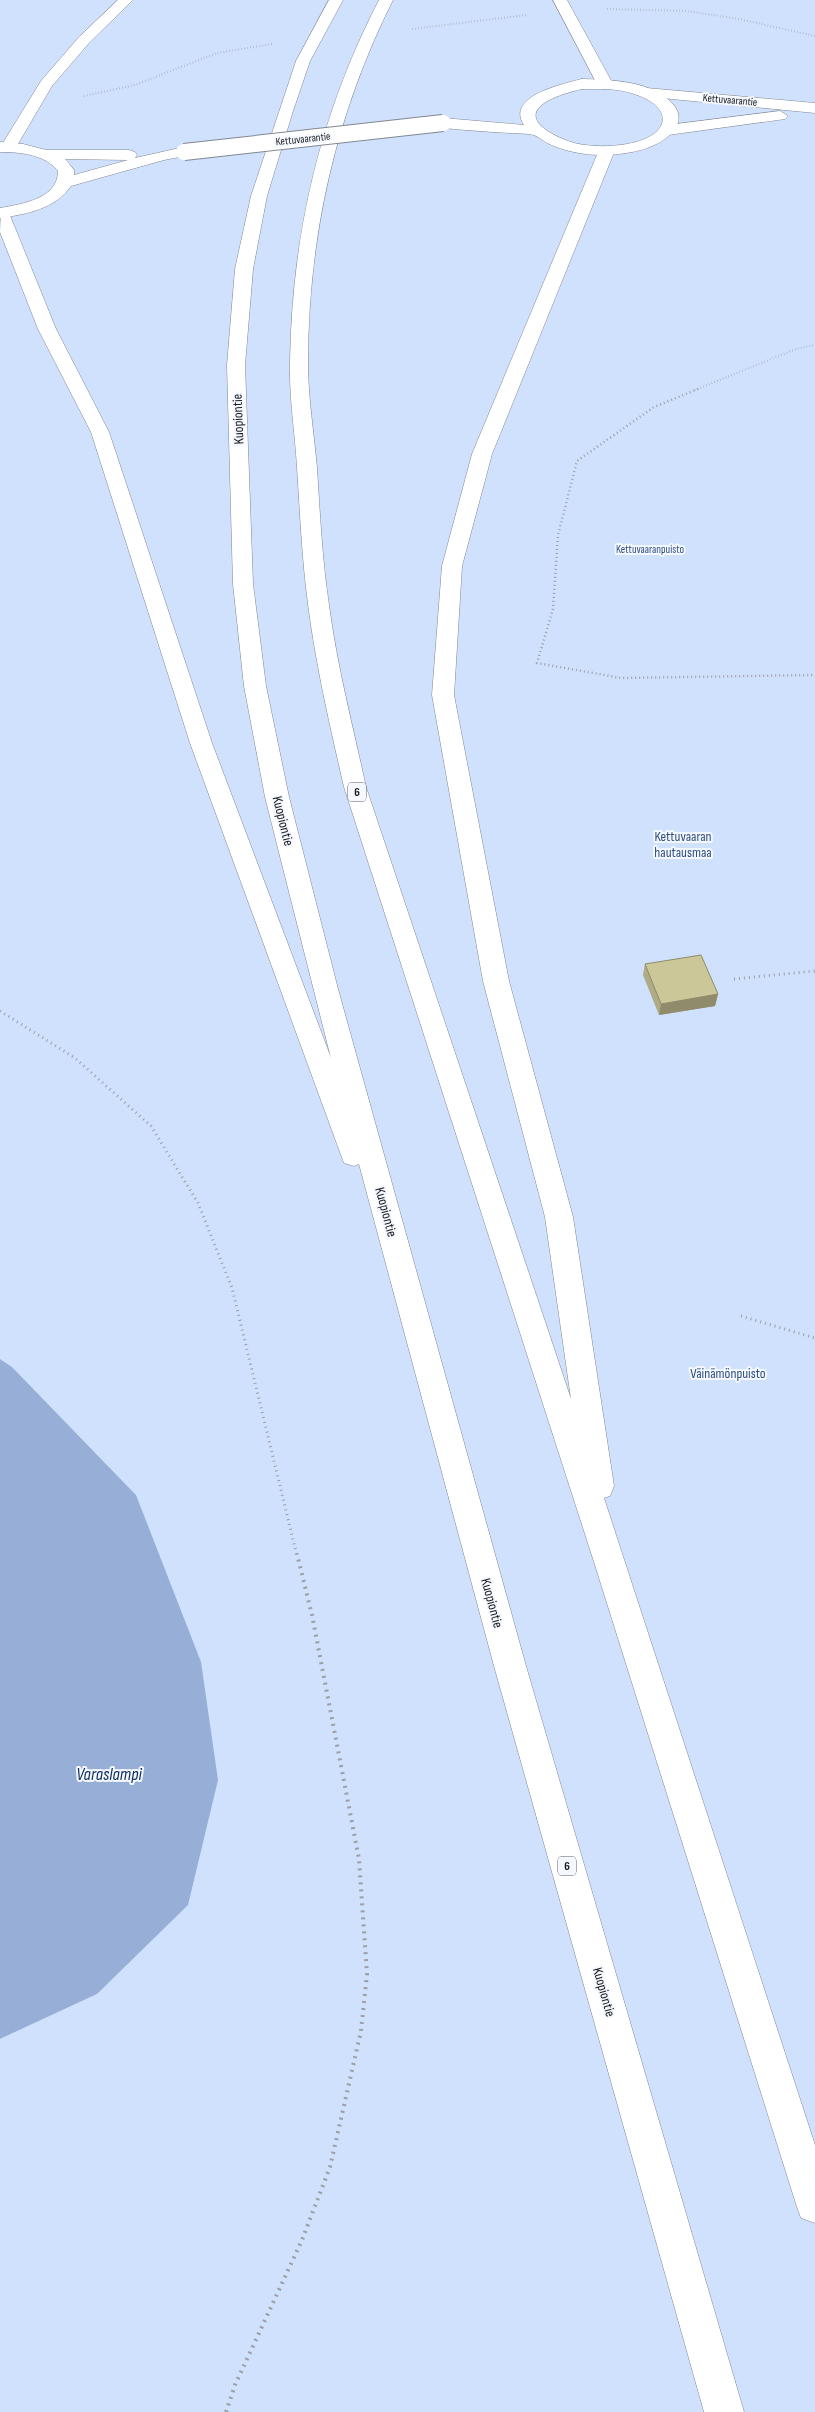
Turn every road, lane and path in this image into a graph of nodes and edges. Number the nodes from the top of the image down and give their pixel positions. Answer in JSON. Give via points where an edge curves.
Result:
{"nodes":[{"id":1,"x":126,"y":0,"type":"edge"},
{"id":2,"x":336,"y":0,"type":"edge"},
{"id":3,"x":386,"y":0,"type":"edge"},
{"id":4,"x":560,"y":0,"type":"edge"},
{"id":5,"x":599,"y":9,"type":"dead end"},
{"id":6,"x":528,"y":15,"type":"dead end"},
{"id":7,"x":406,"y":29,"type":"dead end"},
{"id":8,"x":815,"y":36,"type":"edge"},
{"id":9,"x":277,"y":43,"type":"dead end"},
{"id":10,"x":606,"y":84,"type":"junction"},
{"id":11,"x":646,"y":93,"type":"junction"},
{"id":12,"x":81,"y":96,"type":"dead end"},
{"id":13,"x":532,"y":104,"type":"junction"},
{"id":14,"x":514,"y":108,"type":"dead end"},
{"id":15,"x":815,"y":108,"type":"edge"},
{"id":16,"x":496,"y":112,"type":"dead end"},
{"id":17,"x":815,"y":112,"type":"edge"},
{"id":18,"x":442,"y":123,"type":"junction"},
{"id":19,"x":668,"y":130,"type":"junction"},
{"id":20,"x":537,"y":131,"type":"junction"},
{"id":21,"x":4,"y":147,"type":"edge"},
{"id":22,"x":607,"y":150,"type":"junction"},
{"id":23,"x":46,"y":154,"type":"junction"},
{"id":24,"x":163,"y":155,"type":"junction"},
{"id":25,"x":65,"y":182,"type":"junction"},
{"id":26,"x":0,"y":213,"type":"edge"},
{"id":27,"x":815,"y":345,"type":"edge"},
{"id":28,"x":815,"y":675,"type":"edge"},
{"id":29,"x":815,"y":971,"type":"edge"},
{"id":30,"x":734,"y":979,"type":"dead end"},
{"id":31,"x":0,"y":1010,"type":"edge"},
{"id":32,"x":741,"y":1316,"type":"dead end"},
{"id":33,"x":414,"y":1318,"type":"junction"},
{"id":34,"x":815,"y":1338,"type":"edge"},
{"id":35,"x":610,"y":1562,"type":"junction"},
{"id":36,"x":815,"y":2204,"type":"edge"},
{"id":37,"x":226,"y":2412,"type":"edge"},
{"id":38,"x":724,"y":2412,"type":"edge"}],
"edges":[{"from":1,"to":21,"type":"main road","via":[[84,40],[46,84]]},
{"from":2,"to":33,"type":"main road","name":"Kuopiontie","number":"6","via":[[303,61],[285,111],[259,196],[244,269],[236,365],[243,584],[255,686],[277,797]]},
{"from":3,"to":35,"type":"main road","number":"6","via":[[354,65],[338,114],[315,198],[303,270],[299,364],[315,580],[330,679],[355,787]]},
{"from":4,"to":10,"type":"main road"},
{"from":5,"to":8,"type":"path","via":[[687,11]]},
{"from":6,"to":7,"type":"path"},
{"from":9,"to":12,"type":"path","via":[[217,53],[134,84]]},
{"from":10,"to":11,"type":"main road"},
{"from":10,"to":13,"type":"main road","via":[[561,88]]},
{"from":11,"to":15,"type":"main road","name":"Kettuvaarantie"},
{"from":11,"to":19,"type":"main road","via":[[660,100],[669,110],[672,120]]},
{"from":13,"to":14,"type":"main road"},
{"from":13,"to":20,"type":"main road","via":[[528,113]]},
{"from":16,"to":18,"type":"main road","name":"Kettuvaarantie"},
{"from":17,"to":19,"type":"main road","name":"Kettuvaarantie"},
{"from":18,"to":20,"type":"main road","name":"Kettuvaarantie"},
{"from":18,"to":24,"type":"main road","name":"Kettuvaarantie","bridge":true},
{"from":19,"to":22,"type":"main road","via":[[644,144]]},
{"from":20,"to":22,"type":"main road","via":[[566,145]]},
{"from":21,"to":23,"type":"main road","name":"Kettuvaarantie"},
{"from":22,"to":35,"type":"main road","via":[[482,454],[452,566],[443,695],[496,981],[559,1217]]},
{"from":23,"to":24,"type":"main road","name":"Kettuvaarantie"},
{"from":23,"to":25,"type":"main road","via":[[66,171]]},
{"from":24,"to":25,"type":"main road","name":"Kettuvaarantie"},
{"from":25,"to":26,"type":"main road","via":[[57,193],[43,202]]},
{"from":26,"to":33,"type":"main road","via":[[47,329],[100,432],[201,743]]},
{"from":27,"to":28,"type":"path","via":[[796,349],[654,407],[577,461],[558,535],[554,609],[537,663],[622,678]]},
{"from":29,"to":30,"type":"path"},
{"from":31,"to":37,"type":"path","via":[[75,1058],[151,1126],[198,1203],[232,1288],[303,1576],[359,1860],[367,1974],[361,2031],[330,2167]]},
{"from":32,"to":34,"type":"path"},
{"from":33,"to":38,"type":"main road","name":"Kuopiontie","number":"6","via":[[510,1666]]},
{"from":35,"to":36,"type":"main road","number":"6"}]}
